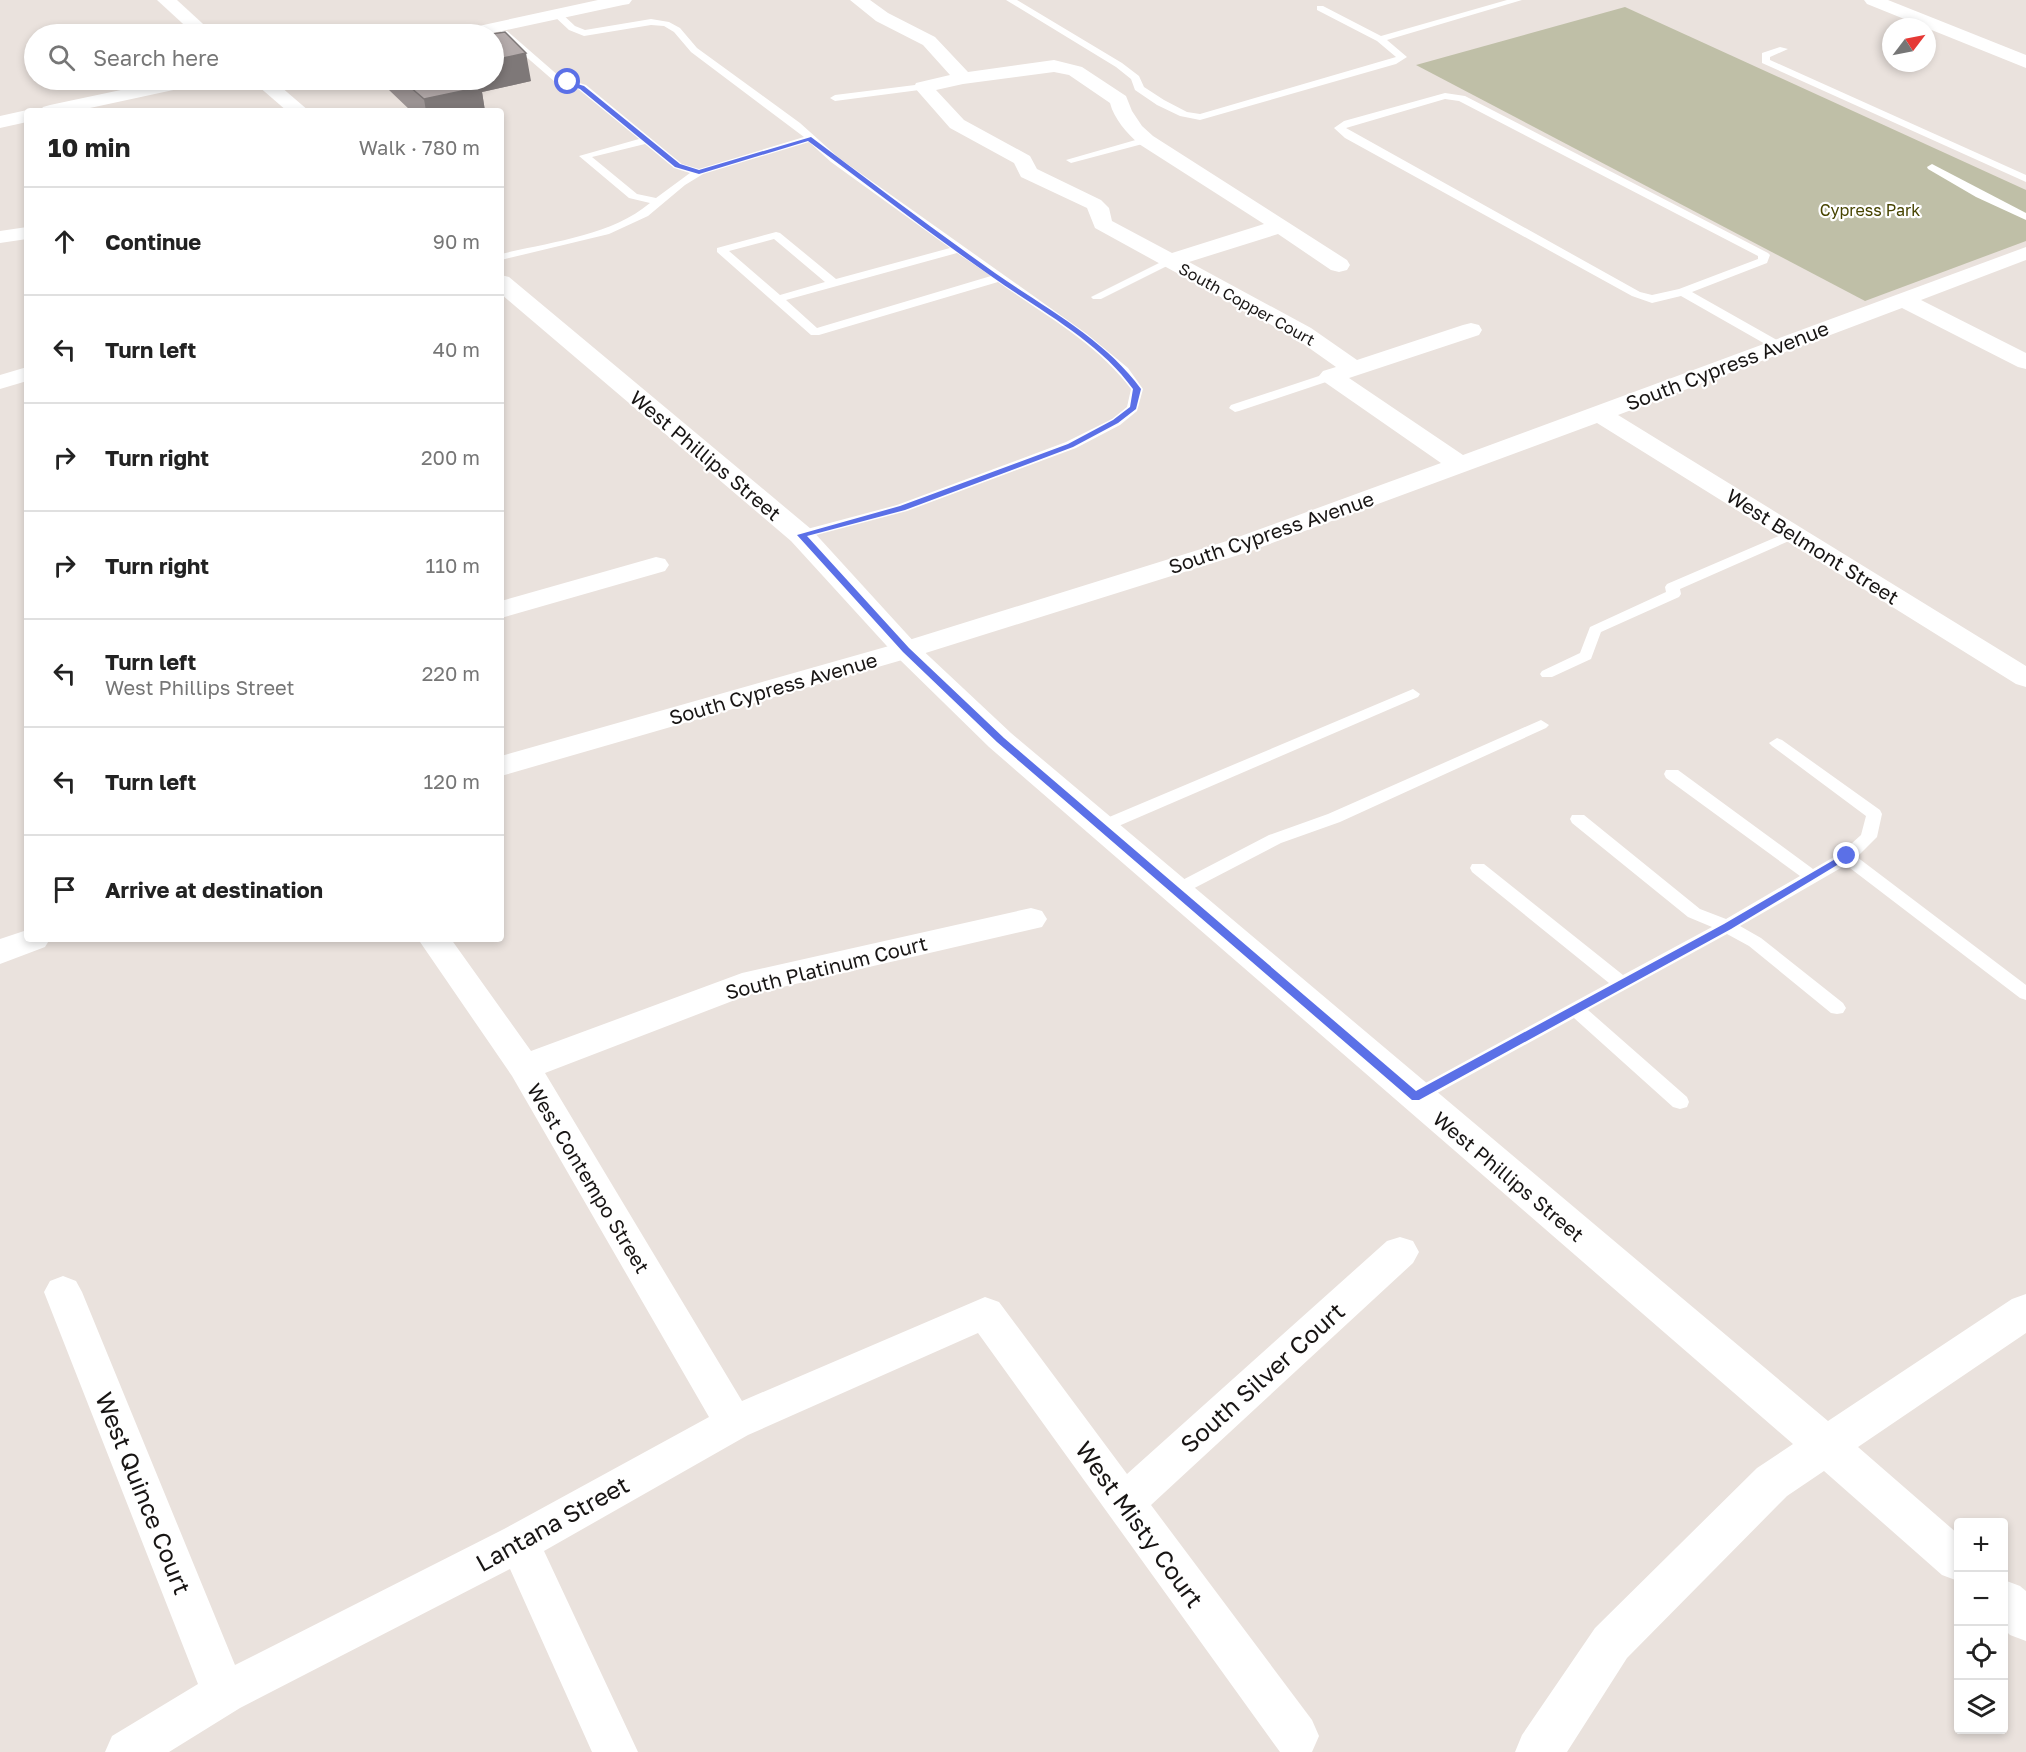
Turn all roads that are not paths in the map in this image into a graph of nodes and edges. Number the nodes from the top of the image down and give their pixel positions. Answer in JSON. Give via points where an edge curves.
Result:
{"nodes":[{"id":1,"x":166,"y":0,"type":"edge"},
{"id":2,"x":623,"y":0,"type":"edge"},
{"id":3,"x":859,"y":0,"type":"edge"},
{"id":4,"x":1011,"y":0,"type":"edge"},
{"id":5,"x":1485,"y":0,"type":"edge"},
{"id":6,"x":1517,"y":0,"type":"edge"},
{"id":7,"x":1873,"y":0,"type":"edge"},
{"id":8,"x":1497,"y":5,"type":"junction"},
{"id":9,"x":525,"y":6,"type":"dead end"},
{"id":10,"x":1320,"y":8,"type":"dead end"},
{"id":11,"x":548,"y":16,"type":"junction"},
{"id":12,"x":194,"y":24,"type":"edge"},
{"id":13,"x":504,"y":25,"type":"edge"},
{"id":14,"x":504,"y":33,"type":"edge"},
{"id":15,"x":1380,"y":39,"type":"junction"},
{"id":16,"x":1783,"y":49,"type":"dead end"},
{"id":17,"x":2026,"y":62,"type":"edge"},
{"id":18,"x":963,"y":78,"type":"junction"},
{"id":19,"x":923,"y":87,"type":"junction"},
{"id":20,"x":146,"y":90,"type":"edge"},
{"id":21,"x":275,"y":90,"type":"edge"},
{"id":22,"x":835,"y":98,"type":"dead end"},
{"id":23,"x":65,"y":108,"type":"edge"},
{"id":24,"x":295,"y":108,"type":"edge"},
{"id":25,"x":24,"y":117,"type":"edge"},
{"id":26,"x":0,"y":122,"type":"edge"},
{"id":27,"x":809,"y":139,"type":"junction"},
{"id":28,"x":1146,"y":140,"type":"junction"},
{"id":29,"x":646,"y":141,"type":"junction"},
{"id":30,"x":1071,"y":160,"type":"dead end"},
{"id":31,"x":1932,"y":167,"type":"dead end"},
{"id":32,"x":699,"y":172,"type":"junction"},
{"id":33,"x":2026,"y":179,"type":"edge"},
{"id":34,"x":658,"y":202,"type":"junction"},
{"id":35,"x":2026,"y":217,"type":"edge"},
{"id":36,"x":1281,"y":226,"type":"junction"},
{"id":37,"x":24,"y":233,"type":"edge"},
{"id":38,"x":0,"y":237,"type":"edge"},
{"id":39,"x":958,"y":249,"type":"junction"},
{"id":40,"x":2026,"y":252,"type":"edge"},
{"id":41,"x":504,"y":256,"type":"edge"},
{"id":42,"x":1169,"y":261,"type":"junction"},
{"id":43,"x":1339,"y":265,"type":"dead end"},
{"id":44,"x":998,"y":278,"type":"junction"},
{"id":45,"x":834,"y":284,"type":"junction"},
{"id":46,"x":504,"y":285,"type":"edge"},
{"id":47,"x":1683,"y":292,"type":"junction"},
{"id":48,"x":1097,"y":297,"type":"dead end"},
{"id":49,"x":778,"y":299,"type":"junction"},
{"id":50,"x":1902,"y":299,"type":"junction"},
{"id":51,"x":1471,"y":330,"type":"dead end"},
{"id":52,"x":1778,"y":346,"type":"junction"},
{"id":53,"x":2026,"y":362,"type":"edge"},
{"id":54,"x":1342,"y":372,"type":"junction"},
{"id":55,"x":24,"y":375,"type":"edge"},
{"id":56,"x":0,"y":382,"type":"edge"},
{"id":57,"x":1235,"y":408,"type":"dead end"},
{"id":58,"x":1599,"y":414,"type":"junction"},
{"id":59,"x":1460,"y":465,"type":"junction"},
{"id":60,"x":1793,"y":534,"type":"junction"},
{"id":61,"x":801,"y":535,"type":"junction"},
{"id":62,"x":656,"y":565,"type":"dead end"},
{"id":63,"x":504,"y":609,"type":"edge"},
{"id":64,"x":906,"y":650,"type":"junction"},
{"id":65,"x":1547,"y":674,"type":"dead end"},
{"id":66,"x":2026,"y":678,"type":"edge"},
{"id":67,"x":1413,"y":694,"type":"dead end"},
{"id":68,"x":1542,"y":725,"type":"dead end"},
{"id":69,"x":1777,"y":743,"type":"dead end"},
{"id":70,"x":504,"y":765,"type":"edge"},
{"id":71,"x":1672,"y":774,"type":"dead end"},
{"id":72,"x":1578,"y":819,"type":"dead end"},
{"id":73,"x":1101,"y":827,"type":"junction"},
{"id":74,"x":1847,"y":856,"type":"junction"},
{"id":75,"x":1478,"y":868,"type":"dead end"},
{"id":76,"x":1811,"y":876,"type":"junction"},
{"id":77,"x":1175,"y":891,"type":"junction"},
{"id":78,"x":1031,"y":919,"type":"dead end"},
{"id":79,"x":1727,"y":926,"type":"junction"},
{"id":80,"x":26,"y":942,"type":"edge"},
{"id":81,"x":437,"y":942,"type":"edge"},
{"id":82,"x":0,"y":952,"type":"edge"},
{"id":83,"x":1622,"y":984,"type":"junction"},
{"id":84,"x":2026,"y":994,"type":"edge"},
{"id":85,"x":1836,"y":1008,"type":"dead end"},
{"id":86,"x":1576,"y":1009,"type":"junction"},
{"id":87,"x":524,"y":1067,"type":"junction"},
{"id":88,"x":1416,"y":1097,"type":"junction"},
{"id":89,"x":1680,"y":1102,"type":"dead end"},
{"id":90,"x":1400,"y":1252,"type":"dead end"},
{"id":91,"x":63,"y":1292,"type":"dead end"},
{"id":92,"x":2026,"y":1311,"type":"edge"},
{"id":93,"x":985,"y":1313,"type":"joint"},
{"id":94,"x":734,"y":1423,"type":"junction"},
{"id":95,"x":1827,"y":1446,"type":"junction"},
{"id":96,"x":1124,"y":1503,"type":"junction"},
{"id":97,"x":519,"y":1543,"type":"junction"},
{"id":98,"x":1954,"y":1557,"type":"edge"},
{"id":99,"x":2008,"y":1604,"type":"edge"},
{"id":100,"x":2026,"y":1620,"type":"edge"},
{"id":101,"x":224,"y":1693,"type":"junction"},
{"id":102,"x":1296,"y":1736,"type":"dead end"},
{"id":103,"x":128,"y":1752,"type":"edge"},
{"id":104,"x":615,"y":1752,"type":"edge"},
{"id":105,"x":1539,"y":1752,"type":"edge"}],
"edges":[{"from":1,"to":12,"type":"street"},
{"from":2,"to":11,"type":"street"},
{"from":3,"to":18,"type":"street","via":[[882,17],[929,41]]},
{"from":4,"to":15,"type":"lane","via":[[1119,65],[1136,78],[1139,88],[1187,116],[1200,117],[1402,57]]},
{"from":5,"to":8,"type":"lane"},
{"from":6,"to":8,"type":"lane"},
{"from":7,"to":17,"type":"street"},
{"from":8,"to":15,"type":"lane"},
{"from":9,"to":11,"type":"street"},
{"from":10,"to":15,"type":"lane"},
{"from":11,"to":13,"type":"street"},
{"from":11,"to":27,"type":"lane","via":[[584,33],[651,22],[666,24]]},
{"from":14,"to":29,"type":"lane","via":[[557,79],[582,87]]},
{"from":16,"to":33,"type":"lane","via":[[1765,55],[1766,61]]},
{"from":18,"to":19,"type":"street"},
{"from":18,"to":28,"type":"street","via":[[1044,66],[1064,67],[1115,96],[1135,130]]},
{"from":19,"to":22,"type":"lane"},
{"from":19,"to":42,"type":"street","name":"South Copper Court","via":[[957,124],[1023,159],[1028,173],[1094,204],[1099,208],[1102,224]]},
{"from":20,"to":23,"type":"street"},
{"from":21,"to":24,"type":"street"},
{"from":25,"to":26,"type":"street"},
{"from":27,"to":32,"type":"lane"},
{"from":27,"to":39,"type":"lane"},
{"from":28,"to":30,"type":"lane"},
{"from":28,"to":36,"type":"street"},
{"from":29,"to":32,"type":"lane","via":[[678,166]]},
{"from":29,"to":34,"type":"lane","via":[[584,156],[633,196]]},
{"from":31,"to":35,"type":"lane"},
{"from":32,"to":34,"type":"lane"},
{"from":34,"to":41,"type":"lane","via":[[644,214],[605,232]]},
{"from":36,"to":42,"type":"street","name":"South Copper Court"},
{"from":36,"to":43,"type":"street"},
{"from":37,"to":38,"type":"street"},
{"from":39,"to":44,"type":"lane"},
{"from":39,"to":45,"type":"lane"},
{"from":40,"to":50,"type":"street","name":"South Cypress Avenue"},
{"from":42,"to":48,"type":"lane"},
{"from":42,"to":54,"type":"street","name":"South Copper Court","via":[[1303,333]]},
{"from":44,"to":49,"type":"lane","via":[[815,332]]},
{"from":44,"to":61,"type":"lane","via":[[1083,337],[1124,371],[1137,389],[1133,408],[1116,422],[1071,445],[902,508]]},
{"from":45,"to":49,"type":"lane"},
{"from":45,"to":49,"type":"lane","via":[[776,235],[721,250]]},
{"from":46,"to":61,"type":"street","name":"West Phillips Street"},
{"from":47,"to":47,"type":"lane","via":[[1652,298],[1636,294],[1339,128],[1445,96],[1461,98],[1764,255],[1763,261]]},
{"from":47,"to":52,"type":"lane"},
{"from":50,"to":52,"type":"street","name":"South Cypress Avenue"},
{"from":50,"to":53,"type":"street"},
{"from":51,"to":54,"type":"street"},
{"from":52,"to":58,"type":"street","name":"South Cypress Avenue"},
{"from":54,"to":57,"type":"lane"},
{"from":54,"to":59,"type":"street","name":"South Copper Court"},
{"from":55,"to":56,"type":"street"},
{"from":58,"to":59,"type":"street","name":"South Cypress Avenue"},
{"from":58,"to":60,"type":"street","name":"West Belmont Street"},
{"from":59,"to":64,"type":"street","name":"South Cypress Avenue","via":[[1239,546]]},
{"from":60,"to":65,"type":"lane","via":[[1672,587],[1674,594],[1595,630],[1586,656]]},
{"from":60,"to":66,"type":"street","name":"West Belmont Street"},
{"from":61,"to":64,"type":"street","name":"West Phillips Street"},
{"from":62,"to":63,"type":"street"},
{"from":64,"to":70,"type":"street","name":"South Cypress Avenue"},
{"from":64,"to":73,"type":"street","name":"West Phillips Street","via":[[1000,740]]},
{"from":67,"to":73,"type":"lane"},
{"from":68,"to":77,"type":"lane","via":[[1335,818],[1275,838]]},
{"from":69,"to":74,"type":"lane","via":[[1874,814],[1869,837]]},
{"from":71,"to":76,"type":"lane"},
{"from":72,"to":79,"type":"lane","via":[[1694,913]]},
{"from":73,"to":77,"type":"street","name":"West Phillips Street"},
{"from":74,"to":76,"type":"lane"},
{"from":74,"to":84,"type":"lane"},
{"from":75,"to":83,"type":"lane"},
{"from":76,"to":79,"type":"lane"},
{"from":77,"to":88,"type":"street","name":"West Phillips Street"},
{"from":78,"to":87,"type":"street","name":"South Platinum Court","via":[[742,985]]},
{"from":79,"to":83,"type":"lane"},
{"from":79,"to":85,"type":"lane","via":[[1755,942]]},
{"from":80,"to":82,"type":"street"},
{"from":81,"to":87,"type":"street","name":"West Contempo Street"},
{"from":83,"to":86,"type":"lane"},
{"from":86,"to":88,"type":"lane"},
{"from":86,"to":89,"type":"lane"},
{"from":87,"to":94,"type":"street","name":"West Contempo Street"},
{"from":88,"to":95,"type":"street","name":"West Phillips Street"},
{"from":90,"to":96,"type":"street","name":"South Silver Court"},
{"from":91,"to":101,"type":"street","name":"West Quince Court"},
{"from":92,"to":95,"type":"street"},
{"from":93,"to":94,"type":"street","name":"Lantana Street"},
{"from":93,"to":96,"type":"street","name":"West Misty Court"},
{"from":94,"to":97,"type":"street","name":"Lantana Street"},
{"from":95,"to":98,"type":"street","name":"West Phillips Street"},
{"from":95,"to":105,"type":"street","via":[[1772,1482],[1611,1644]]},
{"from":96,"to":102,"type":"street","name":"West Misty Court"},
{"from":97,"to":101,"type":"street","name":"Lantana Street"},
{"from":97,"to":104,"type":"street"},
{"from":99,"to":100,"type":"street"},
{"from":101,"to":103,"type":"street","name":"Lantana Street"}]}
